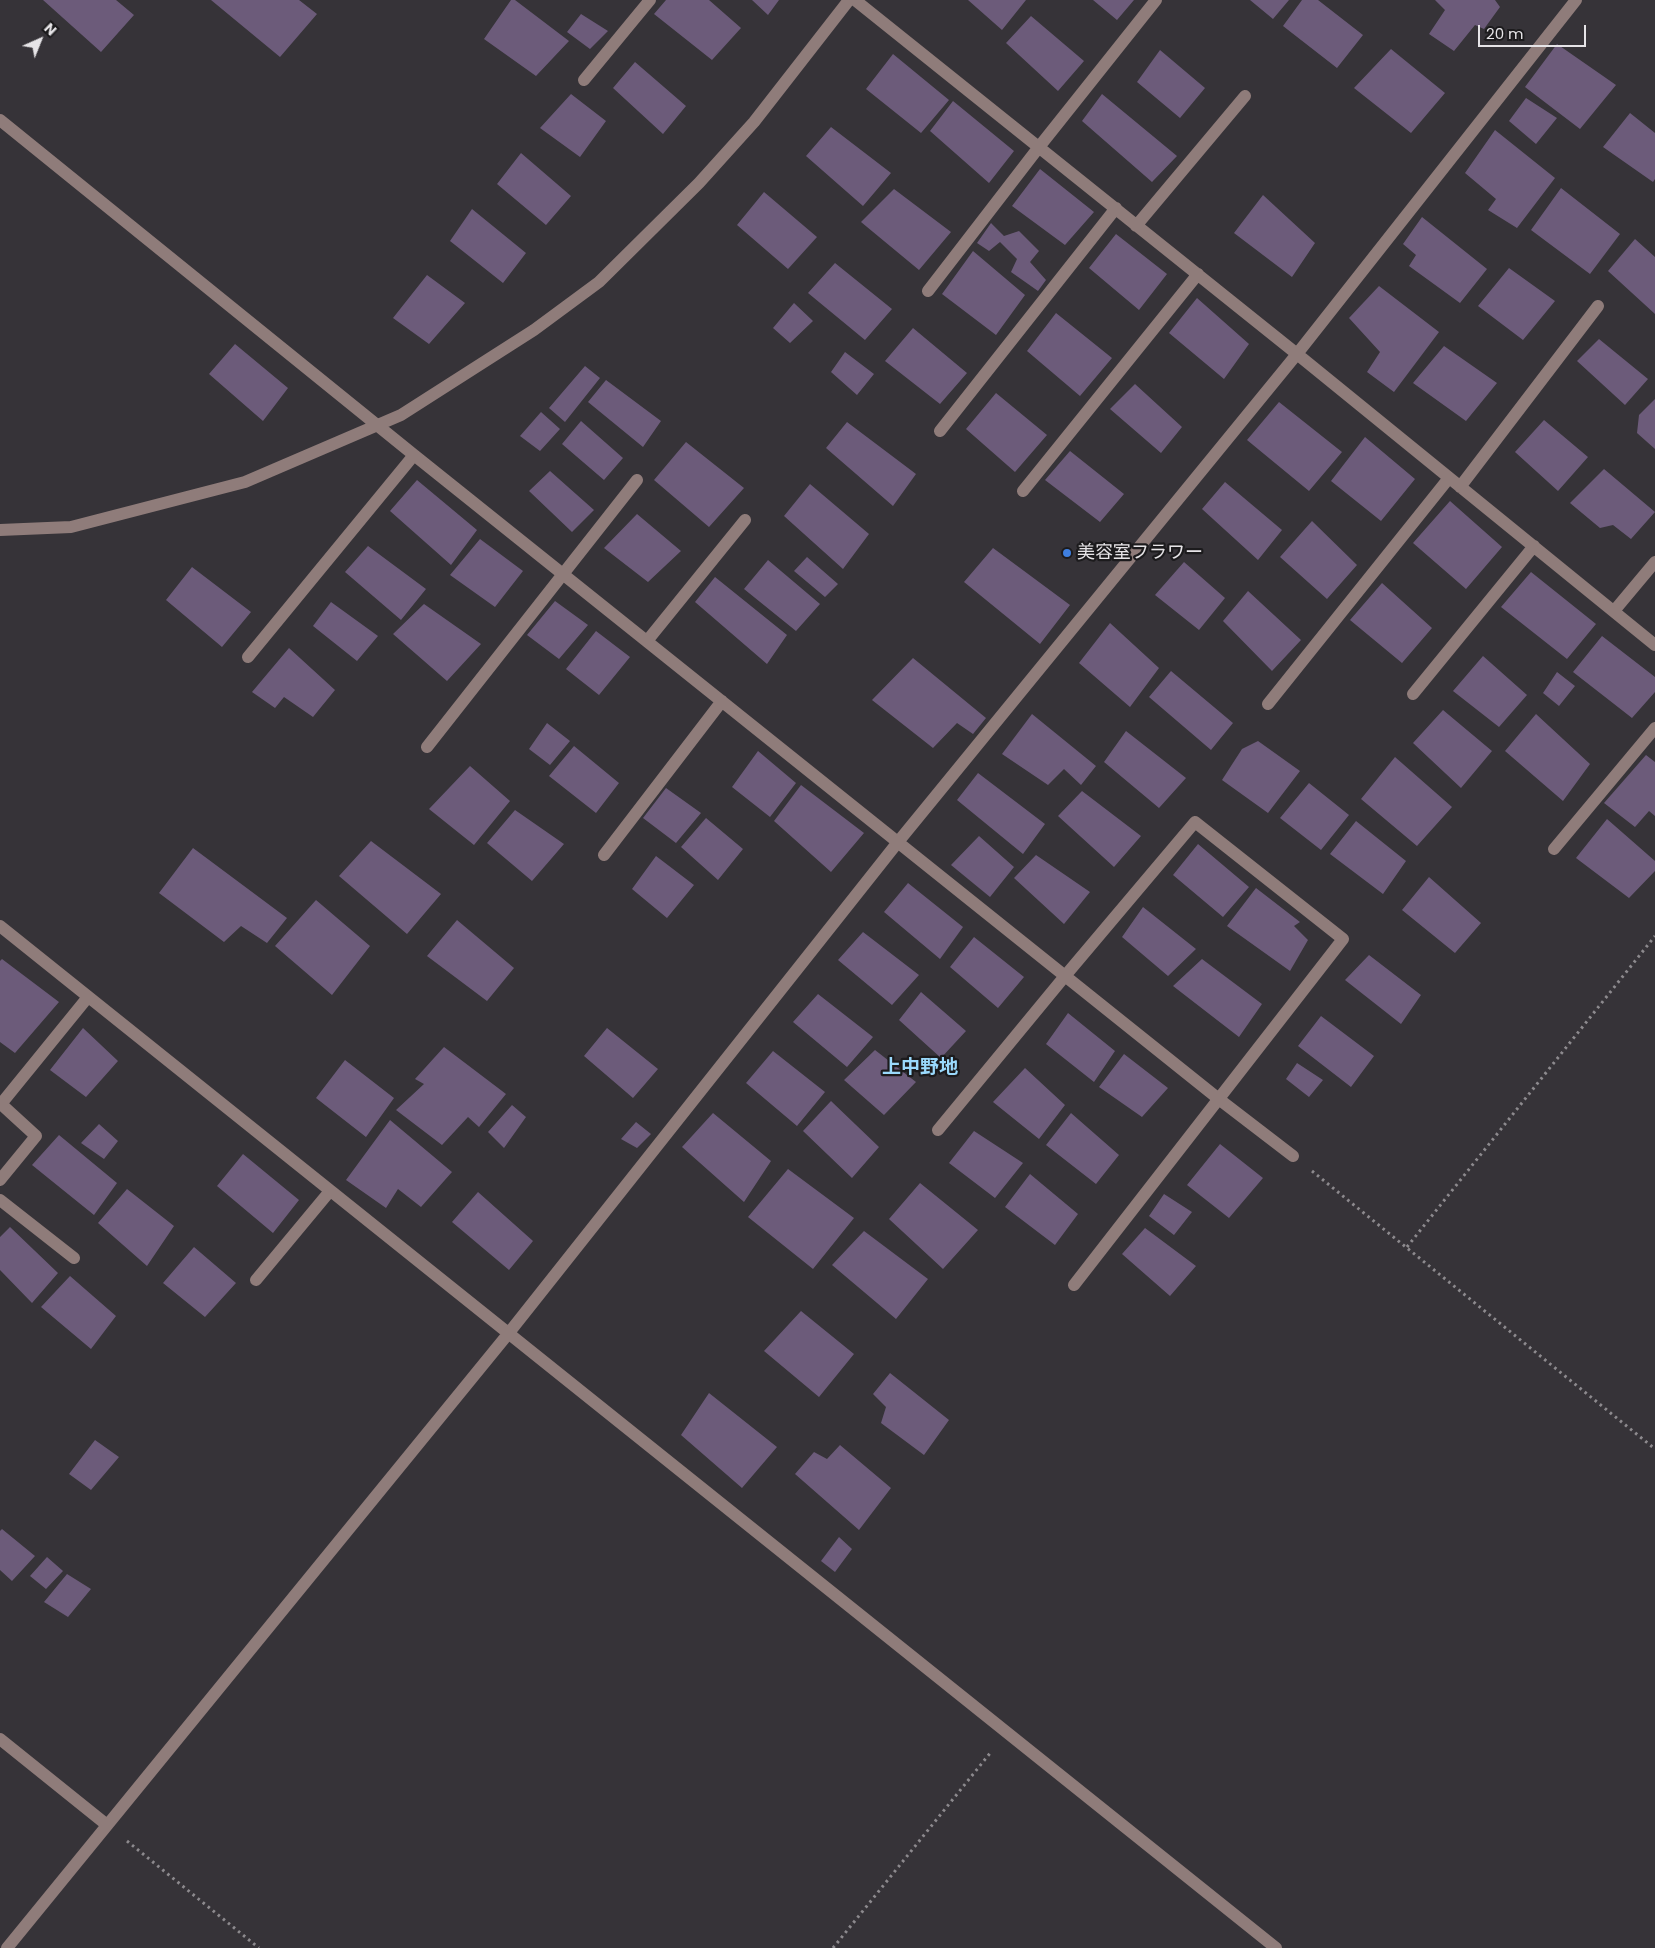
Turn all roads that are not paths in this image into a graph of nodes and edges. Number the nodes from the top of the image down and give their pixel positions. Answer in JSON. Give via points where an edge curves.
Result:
{"nodes":[{"id":1,"x":650,"y":0,"type":"edge"},
{"id":2,"x":849,"y":0,"type":"edge"},
{"id":3,"x":855,"y":0,"type":"edge"},
{"id":4,"x":1156,"y":0,"type":"edge"},
{"id":5,"x":1576,"y":0,"type":"edge"},
{"id":6,"x":584,"y":80,"type":"dead end"},
{"id":7,"x":1245,"y":96,"type":"dead end"},
{"id":8,"x":0,"y":120,"type":"edge"},
{"id":9,"x":1039,"y":147,"type":"junction"},
{"id":10,"x":1116,"y":208,"type":"junction"},
{"id":11,"x":1136,"y":226,"type":"junction"},
{"id":12,"x":1198,"y":274,"type":"junction"},
{"id":13,"x":928,"y":291,"type":"dead end"},
{"id":14,"x":1598,"y":306,"type":"dead end"},
{"id":15,"x":1296,"y":354,"type":"junction"},
{"id":16,"x":378,"y":426,"type":"junction"},
{"id":17,"x":940,"y":431,"type":"dead end"},
{"id":18,"x":414,"y":456,"type":"junction"},
{"id":19,"x":1449,"y":478,"type":"junction"},
{"id":20,"x":637,"y":480,"type":"dead end"},
{"id":21,"x":1460,"y":487,"type":"junction"},
{"id":22,"x":1023,"y":491,"type":"dead end"},
{"id":23,"x":745,"y":520,"type":"dead end"},
{"id":24,"x":0,"y":530,"type":"edge"},
{"id":25,"x":1534,"y":546,"type":"junction"},
{"id":26,"x":1655,"y":562,"type":"edge"},
{"id":27,"x":562,"y":573,"type":"junction"},
{"id":28,"x":1614,"y":611,"type":"junction"},
{"id":29,"x":647,"y":641,"type":"junction"},
{"id":30,"x":1655,"y":644,"type":"edge"},
{"id":31,"x":248,"y":657,"type":"dead end"},
{"id":32,"x":1413,"y":694,"type":"dead end"},
{"id":33,"x":722,"y":701,"type":"junction"},
{"id":34,"x":1268,"y":704,"type":"dead end"},
{"id":35,"x":1655,"y":728,"type":"edge"},
{"id":36,"x":426,"y":747,"type":"dead end"},
{"id":37,"x":898,"y":842,"type":"junction"},
{"id":38,"x":1554,"y":849,"type":"dead end"},
{"id":39,"x":604,"y":855,"type":"dead end"},
{"id":40,"x":0,"y":926,"type":"edge"},
{"id":41,"x":1065,"y":976,"type":"junction"},
{"id":42,"x":88,"y":997,"type":"junction"},
{"id":43,"x":1220,"y":1100,"type":"junction"},
{"id":44,"x":938,"y":1130,"type":"dead end"},
{"id":45,"x":1293,"y":1156,"type":"road end"},
{"id":46,"x":0,"y":1180,"type":"edge"},
{"id":47,"x":330,"y":1191,"type":"junction"},
{"id":48,"x":0,"y":1200,"type":"edge"},
{"id":49,"x":74,"y":1258,"type":"dead end"},
{"id":50,"x":256,"y":1280,"type":"dead end"},
{"id":51,"x":1074,"y":1285,"type":"dead end"},
{"id":52,"x":508,"y":1334,"type":"junction"},
{"id":53,"x":0,"y":1738,"type":"edge"},
{"id":54,"x":107,"y":1825,"type":"junction"},
{"id":55,"x":7,"y":1948,"type":"edge"},
{"id":56,"x":1276,"y":1948,"type":"edge"}],
"edges":[{"from":1,"to":6,"type":"street"},
{"from":2,"to":16,"type":"street","via":[[754,122],[699,183],[599,282],[534,330],[401,415]]},
{"from":3,"to":9,"type":"street"},
{"from":4,"to":9,"type":"street"},
{"from":5,"to":15,"type":"street"},
{"from":7,"to":11,"type":"street"},
{"from":8,"to":16,"type":"street"},
{"from":9,"to":10,"type":"street"},
{"from":9,"to":13,"type":"street"},
{"from":10,"to":11,"type":"street"},
{"from":10,"to":17,"type":"street"},
{"from":11,"to":12,"type":"street"},
{"from":12,"to":15,"type":"street"},
{"from":12,"to":22,"type":"street"},
{"from":14,"to":21,"type":"street"},
{"from":15,"to":19,"type":"street"},
{"from":15,"to":37,"type":"street"},
{"from":16,"to":18,"type":"street"},
{"from":16,"to":24,"type":"street","via":[[245,482],[71,527]]},
{"from":18,"to":27,"type":"street"},
{"from":18,"to":31,"type":"street"},
{"from":19,"to":21,"type":"street"},
{"from":19,"to":34,"type":"street"},
{"from":20,"to":27,"type":"street"},
{"from":21,"to":25,"type":"street"},
{"from":23,"to":29,"type":"street"},
{"from":25,"to":28,"type":"street"},
{"from":25,"to":32,"type":"street"},
{"from":26,"to":28,"type":"street"},
{"from":27,"to":29,"type":"street"},
{"from":27,"to":36,"type":"street"},
{"from":28,"to":30,"type":"street"},
{"from":29,"to":33,"type":"street"},
{"from":33,"to":37,"type":"street"},
{"from":33,"to":39,"type":"street"},
{"from":35,"to":38,"type":"street"},
{"from":37,"to":41,"type":"street"},
{"from":37,"to":52,"type":"street"},
{"from":40,"to":42,"type":"street"},
{"from":41,"to":43,"type":"street"},
{"from":41,"to":43,"type":"street","via":[[1195,822],[1343,939]]},
{"from":41,"to":44,"type":"street"},
{"from":42,"to":46,"type":"street","via":[[1,1104],[36,1136]]},
{"from":42,"to":47,"type":"street"},
{"from":43,"to":45,"type":"street"},
{"from":43,"to":51,"type":"street"},
{"from":47,"to":50,"type":"street"},
{"from":47,"to":52,"type":"street"},
{"from":48,"to":49,"type":"street"},
{"from":52,"to":54,"type":"street"},
{"from":52,"to":56,"type":"street"},
{"from":53,"to":54,"type":"street"},
{"from":54,"to":55,"type":"street"}]}
